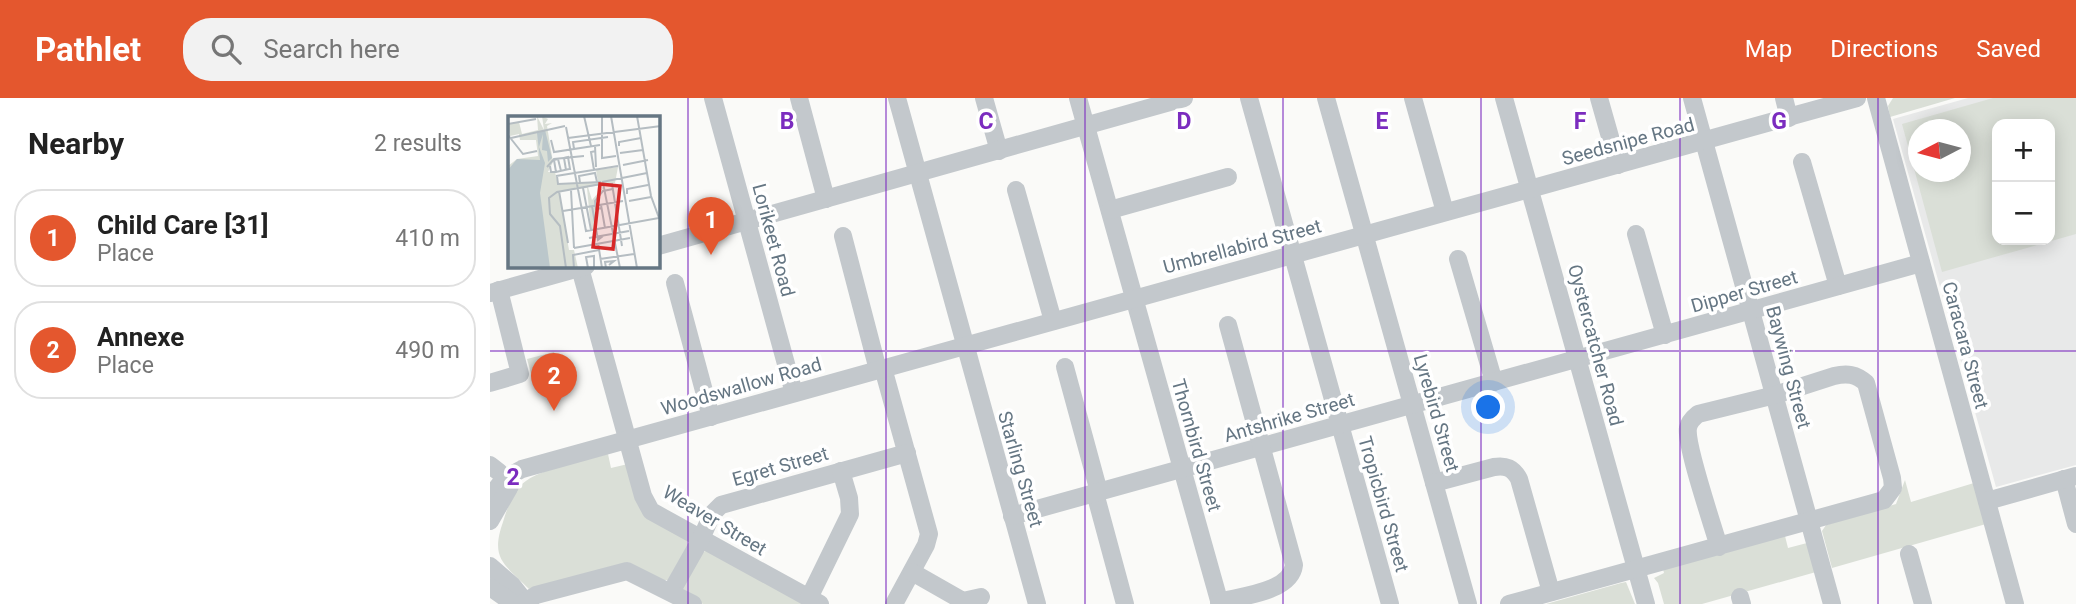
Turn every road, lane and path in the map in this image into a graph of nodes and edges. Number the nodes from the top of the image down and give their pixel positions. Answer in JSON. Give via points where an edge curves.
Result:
{"nodes":[{"id":1,"x":713,"y":98,"type":"edge"},
{"id":2,"x":799,"y":98,"type":"edge"},
{"id":3,"x":897,"y":98,"type":"edge"},
{"id":4,"x":984,"y":98,"type":"edge"},
{"id":5,"x":1078,"y":98,"type":"edge"},
{"id":6,"x":1184,"y":98,"type":"edge"},
{"id":7,"x":1249,"y":98,"type":"edge"},
{"id":8,"x":1326,"y":98,"type":"edge"},
{"id":9,"x":1413,"y":98,"type":"edge"},
{"id":10,"x":1504,"y":98,"type":"edge"},
{"id":11,"x":1599,"y":98,"type":"edge"},
{"id":12,"x":1692,"y":98,"type":"edge"},
{"id":13,"x":1784,"y":98,"type":"edge"},
{"id":14,"x":1857,"y":98,"type":"edge"},
{"id":15,"x":1876,"y":98,"type":"edge"},
{"id":16,"x":1164,"y":101,"type":"edge"},
{"id":17,"x":1789,"y":118,"type":"junction"},
{"id":18,"x":1086,"y":126,"type":"junction"},
{"id":19,"x":1704,"y":141,"type":"junction"},
{"id":20,"x":999,"y":150,"type":"junction"},
{"id":21,"x":1802,"y":162,"type":"dead end"},
{"id":22,"x":1618,"y":165,"type":"junction"},
{"id":23,"x":917,"y":174,"type":"junction"},
{"id":24,"x":1228,"y":177,"type":"dead end"},
{"id":25,"x":1531,"y":189,"type":"junction"},
{"id":26,"x":1016,"y":190,"type":"dead end"},
{"id":27,"x":827,"y":198,"type":"junction"},
{"id":28,"x":1110,"y":210,"type":"junction"},
{"id":29,"x":1445,"y":212,"type":"junction"},
{"id":30,"x":747,"y":221,"type":"junction"},
{"id":31,"x":1636,"y":233,"type":"dead end"},
{"id":32,"x":1365,"y":234,"type":"junction"},
{"id":33,"x":843,"y":236,"type":"dead end"},
{"id":34,"x":660,"y":245,"type":"edge"},
{"id":35,"x":1293,"y":254,"type":"junction"},
{"id":36,"x":1458,"y":259,"type":"dead end"},
{"id":37,"x":1921,"y":263,"type":"junction"},
{"id":38,"x":579,"y":268,"type":"edge"},
{"id":39,"x":583,"y":268,"type":"edge"},
{"id":40,"x":675,"y":283,"type":"dead end"},
{"id":41,"x":1838,"y":286,"type":"junction"},
{"id":42,"x":495,"y":291,"type":"edge"},
{"id":43,"x":1134,"y":298,"type":"junction"},
{"id":44,"x":1752,"y":311,"type":"junction"},
{"id":45,"x":1053,"y":321,"type":"junction"},
{"id":46,"x":1228,"y":325,"type":"dead end"},
{"id":47,"x":1665,"y":335,"type":"junction"},
{"id":48,"x":964,"y":345,"type":"junction"},
{"id":49,"x":1578,"y":359,"type":"junction"},
{"id":50,"x":1065,"y":367,"type":"dead end"},
{"id":51,"x":881,"y":369,"type":"junction"},
{"id":52,"x":1494,"y":382,"type":"junction"},
{"id":53,"x":490,"y":383,"type":"edge"},
{"id":54,"x":794,"y":393,"type":"junction"},
{"id":55,"x":1775,"y":395,"type":"junction"},
{"id":56,"x":1413,"y":405,"type":"junction"},
{"id":57,"x":711,"y":416,"type":"junction"},
{"id":58,"x":1340,"y":424,"type":"junction"},
{"id":59,"x":628,"y":440,"type":"junction"},
{"id":60,"x":1263,"y":447,"type":"junction"},
{"id":61,"x":907,"y":453,"type":"junction"},
{"id":62,"x":490,"y":465,"type":"edge"},
{"id":63,"x":1182,"y":468,"type":"junction"},
{"id":64,"x":841,"y":471,"type":"junction"},
{"id":65,"x":2070,"y":478,"type":"edge"},
{"id":66,"x":507,"y":482,"type":"junction"},
{"id":67,"x":1434,"y":483,"type":"junction"},
{"id":68,"x":1097,"y":492,"type":"junction"},
{"id":69,"x":490,"y":497,"type":"edge"},
{"id":70,"x":1987,"y":501,"type":"junction"},
{"id":71,"x":1012,"y":516,"type":"junction"},
{"id":72,"x":490,"y":521,"type":"edge"},
{"id":73,"x":1809,"y":522,"type":"junction"},
{"id":74,"x":2076,"y":524,"type":"edge"},
{"id":75,"x":702,"y":539,"type":"junction"},
{"id":76,"x":1719,"y":547,"type":"junction"},
{"id":77,"x":1909,"y":554,"type":"dead end"},
{"id":78,"x":490,"y":566,"type":"edge"},
{"id":79,"x":1636,"y":569,"type":"junction"},
{"id":80,"x":912,"y":572,"type":"junction"},
{"id":81,"x":490,"y":587,"type":"edge"},
{"id":82,"x":671,"y":592,"type":"junction"},
{"id":83,"x":1551,"y":592,"type":"junction"},
{"id":84,"x":981,"y":597,"type":"dead end"},
{"id":85,"x":815,"y":601,"type":"edge"},
{"id":86,"x":522,"y":603,"type":"edge"},
{"id":87,"x":1219,"y":603,"type":"edge"},
{"id":88,"x":693,"y":604,"type":"edge"},
{"id":89,"x":894,"y":604,"type":"edge"},
{"id":90,"x":1037,"y":604,"type":"edge"},
{"id":91,"x":1125,"y":604,"type":"edge"},
{"id":92,"x":1390,"y":604,"type":"edge"},
{"id":93,"x":1468,"y":604,"type":"edge"},
{"id":94,"x":1509,"y":604,"type":"edge"},
{"id":95,"x":1646,"y":604,"type":"edge"},
{"id":96,"x":1832,"y":604,"type":"edge"},
{"id":97,"x":1923,"y":604,"type":"edge"},
{"id":98,"x":2015,"y":604,"type":"edge"}],
"edges":[{"from":1,"to":30,"type":"street","name":"Lorikeet Road"},
{"from":2,"to":27,"type":"street"},
{"from":3,"to":23,"type":"street","name":"Starling Street"},
{"from":4,"to":20,"type":"street"},
{"from":5,"to":18,"type":"street","name":"Thornbird Street"},
{"from":6,"to":16,"type":"street"},
{"from":7,"to":35,"type":"street","name":"Tropicbird Street"},
{"from":8,"to":32,"type":"street","name":"Lyrebird Street"},
{"from":9,"to":29,"type":"street"},
{"from":10,"to":25,"type":"street","name":"Oystercatcher Road"},
{"from":11,"to":22,"type":"street"},
{"from":12,"to":19,"type":"street","name":"Baywing Street"},
{"from":13,"to":17,"type":"street"},
{"from":14,"to":17,"type":"street","name":"Seedsnipe Road"},
{"from":15,"to":37,"type":"street","name":"Caracara Street"},
{"from":16,"to":18,"type":"street"},
{"from":17,"to":19,"type":"street","name":"Seedsnipe Road"},
{"from":18,"to":20,"type":"street"},
{"from":18,"to":28,"type":"street","name":"Thornbird Street"},
{"from":19,"to":22,"type":"street","name":"Seedsnipe Road"},
{"from":19,"to":44,"type":"street","name":"Baywing Street"},
{"from":20,"to":23,"type":"street"},
{"from":21,"to":41,"type":"street"},
{"from":22,"to":25,"type":"street","name":"Seedsnipe Road"},
{"from":23,"to":27,"type":"street"},
{"from":23,"to":48,"type":"street","name":"Starling Street"},
{"from":24,"to":28,"type":"street"},
{"from":25,"to":29,"type":"street","name":"Umbrellabird Street"},
{"from":25,"to":49,"type":"street","name":"Oystercatcher Road"},
{"from":26,"to":45,"type":"street"},
{"from":27,"to":30,"type":"street"},
{"from":28,"to":43,"type":"street","name":"Thornbird Street"},
{"from":29,"to":32,"type":"street","name":"Umbrellabird Street"},
{"from":30,"to":34,"type":"street"},
{"from":30,"to":54,"type":"street","name":"Lorikeet Road"},
{"from":31,"to":47,"type":"street"},
{"from":32,"to":35,"type":"street","name":"Umbrellabird Street"},
{"from":32,"to":56,"type":"street","name":"Lyrebird Street"},
{"from":33,"to":51,"type":"street"},
{"from":35,"to":43,"type":"street","name":"Umbrellabird Street"},
{"from":35,"to":58,"type":"street","name":"Tropicbird Street"},
{"from":36,"to":52,"type":"street"},
{"from":37,"to":41,"type":"street","name":"Dipper Street"},
{"from":37,"to":70,"type":"street","name":"Caracara Street"},
{"from":38,"to":42,"type":"street"},
{"from":39,"to":59,"type":"street","name":"Weaver Street"},
{"from":40,"to":57,"type":"street"},
{"from":41,"to":44,"type":"street","name":"Dipper Street"},
{"from":42,"to":53,"type":"street","via":[[520,374]]},
{"from":43,"to":45,"type":"street","name":"Umbrellabird Street"},
{"from":43,"to":63,"type":"street","name":"Thornbird Street"},
{"from":44,"to":47,"type":"street","name":"Dipper Street"},
{"from":44,"to":55,"type":"street","name":"Baywing Street"},
{"from":45,"to":48,"type":"street","name":"Umbrellabird Street"},
{"from":46,"to":60,"type":"street"},
{"from":47,"to":49,"type":"street","name":"Dipper Street"},
{"from":48,"to":51,"type":"street","name":"Woodswallow Road"},
{"from":48,"to":71,"type":"street","name":"Starling Street"},
{"from":49,"to":52,"type":"street","name":"Antshrike Street"},
{"from":49,"to":79,"type":"street","name":"Oystercatcher Road"},
{"from":50,"to":68,"type":"street"},
{"from":51,"to":54,"type":"street","name":"Woodswallow Road"},
{"from":51,"to":61,"type":"street"},
{"from":52,"to":56,"type":"street","name":"Antshrike Street"},
{"from":54,"to":57,"type":"street","name":"Woodswallow Road"},
{"from":55,"to":73,"type":"street","name":"Baywing Street"},
{"from":55,"to":73,"type":"street","via":[[1844,373],[1860,377],[1866,383],[1892,478],[1893,488],[1884,500]]},
{"from":55,"to":76,"type":"street","via":[[1698,414],[1688,427]]},
{"from":56,"to":58,"type":"street","name":"Antshrike Street"},
{"from":56,"to":67,"type":"street","name":"Lyrebird Street"},
{"from":57,"to":59,"type":"street","name":"Woodswallow Road"},
{"from":58,"to":60,"type":"street","name":"Antshrike Street"},
{"from":58,"to":92,"type":"street","name":"Tropicbird Street"},
{"from":59,"to":66,"type":"street","name":"Woodswallow Road","via":[[529,468]]},
{"from":59,"to":75,"type":"street","name":"Weaver Street","via":[[650,511]]},
{"from":60,"to":63,"type":"street","name":"Antshrike Street"},
{"from":60,"to":87,"type":"street","via":[[1293,572],[1279,586]]},
{"from":61,"to":64,"type":"street","name":"Egret Street"},
{"from":61,"to":80,"type":"street","via":[[929,534]]},
{"from":62,"to":66,"type":"street"},
{"from":63,"to":68,"type":"street","name":"Antshrike Street"},
{"from":63,"to":87,"type":"street","name":"Thornbird Street"},
{"from":64,"to":75,"type":"street","name":"Egret Street","via":[[721,505]]},
{"from":64,"to":85,"type":"street","via":[[850,514]]},
{"from":65,"to":70,"type":"street"},
{"from":65,"to":74,"type":"street"},
{"from":66,"to":69,"type":"street","name":"Woodswallow Road"},
{"from":66,"to":72,"type":"street","name":"Woodswallow Road"},
{"from":67,"to":83,"type":"street","via":[[1494,467],[1512,469],[1519,479]]},
{"from":67,"to":93,"type":"street","name":"Lyrebird Street"},
{"from":68,"to":71,"type":"street","name":"Antshrike Street"},
{"from":68,"to":91,"type":"street"},
{"from":70,"to":98,"type":"street","name":"Caracara Street"},
{"from":71,"to":90,"type":"street","name":"Starling Street"},
{"from":73,"to":76,"type":"street"},
{"from":73,"to":96,"type":"street","name":"Baywing Street"},
{"from":75,"to":82,"type":"street","name":"Egret Street"},
{"from":75,"to":85,"type":"street","name":"Weaver Street"},
{"from":76,"to":79,"type":"street"},
{"from":77,"to":97,"type":"street"},
{"from":78,"to":86,"type":"street","via":[[512,585]]},
{"from":79,"to":83,"type":"street"},
{"from":79,"to":95,"type":"street","name":"Oystercatcher Road"},
{"from":80,"to":84,"type":"street","via":[[963,601]]},
{"from":80,"to":89,"type":"street"},
{"from":81,"to":86,"type":"street"},
{"from":82,"to":86,"type":"street","via":[[627,571],[536,595]]},
{"from":82,"to":88,"type":"street"},
{"from":83,"to":94,"type":"street"}]}
